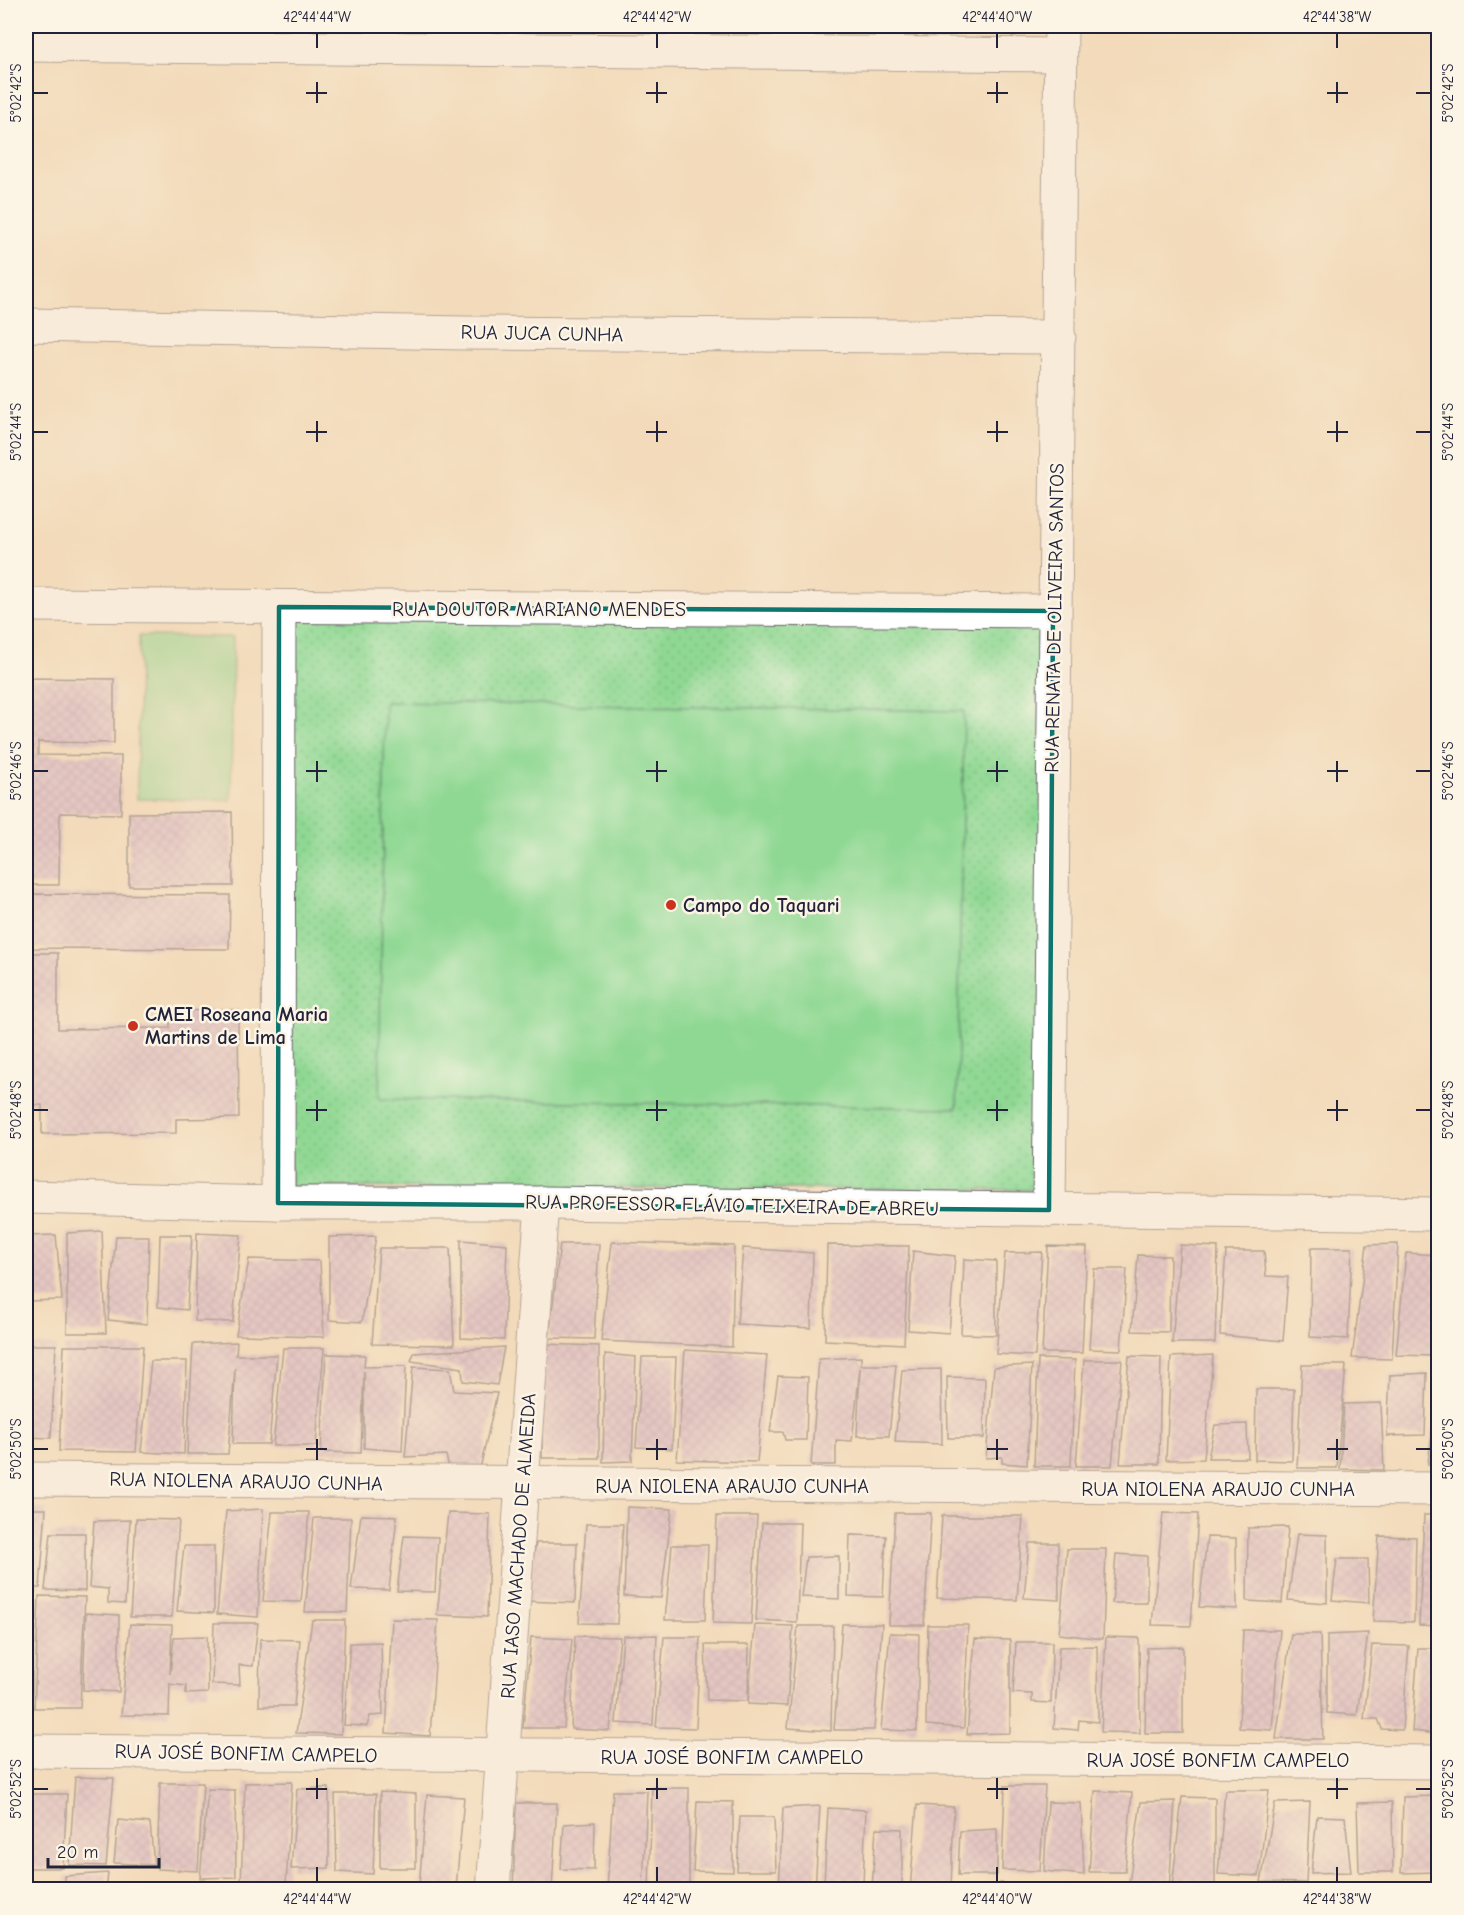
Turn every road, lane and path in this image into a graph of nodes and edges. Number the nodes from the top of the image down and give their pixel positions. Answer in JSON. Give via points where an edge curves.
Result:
{"nodes":[{"id":1,"x":1060,"y":40,"type":"edge"},
{"id":2,"x":26,"y":45,"type":"edge"},
{"id":3,"x":26,"y":325,"type":"edge"},
{"id":4,"x":1059,"y":338,"type":"junction"},
{"id":5,"x":26,"y":605,"type":"edge"},
{"id":6,"x":279,"y":607,"type":"junction"},
{"id":7,"x":1053,"y":611,"type":"junction"},
{"id":8,"x":26,"y":1197,"type":"edge"},
{"id":9,"x":278,"y":1203,"type":"junction"},
{"id":10,"x":542,"y":1203,"type":"junction"},
{"id":11,"x":1049,"y":1210,"type":"junction"},
{"id":12,"x":1438,"y":1214,"type":"edge"},
{"id":13,"x":26,"y":1479,"type":"edge"},
{"id":14,"x":522,"y":1484,"type":"junction"},
{"id":15,"x":1438,"y":1490,"type":"edge"},
{"id":16,"x":26,"y":1751,"type":"edge"},
{"id":17,"x":503,"y":1756,"type":"junction"},
{"id":18,"x":1438,"y":1762,"type":"edge"},
{"id":19,"x":493,"y":1890,"type":"edge"}],
"edges":[{"from":1,"to":2,"type":"street"},
{"from":1,"to":4,"type":"street","name":"RUA RENATA DE OLIVEIRA SANTOS"},
{"from":3,"to":4,"type":"street","name":"RUA JUCA CUNHA"},
{"from":4,"to":7,"type":"street","name":"RUA RENATA DE OLIVEIRA SANTOS"},
{"from":5,"to":6,"type":"street","name":"RUA DOUTOR MARIANO MENDES"},
{"from":6,"to":7,"type":"street","name":"RUA DOUTOR MARIANO MENDES"},
{"from":6,"to":9,"type":"street"},
{"from":7,"to":11,"type":"street","name":"RUA RENATA DE OLIVEIRA SANTOS"},
{"from":8,"to":9,"type":"street","name":"RUA PROFESSOR FLÁVIO TEIXEIRA DE ABREU"},
{"from":9,"to":10,"type":"street","name":"RUA PROFESSOR FLÁVIO TEIXEIRA DE ABREU"},
{"from":10,"to":11,"type":"street","name":"RUA PROFESSOR FLÁVIO TEIXEIRA DE ABREU"},
{"from":10,"to":14,"type":"street","name":"RUA IASO MACHADO DE ALMEIDA"},
{"from":11,"to":12,"type":"street","name":"RUA PROFESSOR FLÁVIO TEIXEIRA DE ABREU"},
{"from":13,"to":14,"type":"street","name":"RUA NIOLENA ARAUJO CUNHA"},
{"from":14,"to":15,"type":"street","name":"RUA NIOLENA ARAUJO CUNHA"},
{"from":14,"to":17,"type":"street","name":"RUA IASO MACHADO DE ALMEIDA"},
{"from":16,"to":17,"type":"street","name":"RUA JOSÉ BONFIM CAMPELO"},
{"from":17,"to":18,"type":"street","name":"RUA JOSÉ BONFIM CAMPELO"},
{"from":17,"to":19,"type":"street","name":"RUA IASO MACHADO DE ALMEIDA"}]}
